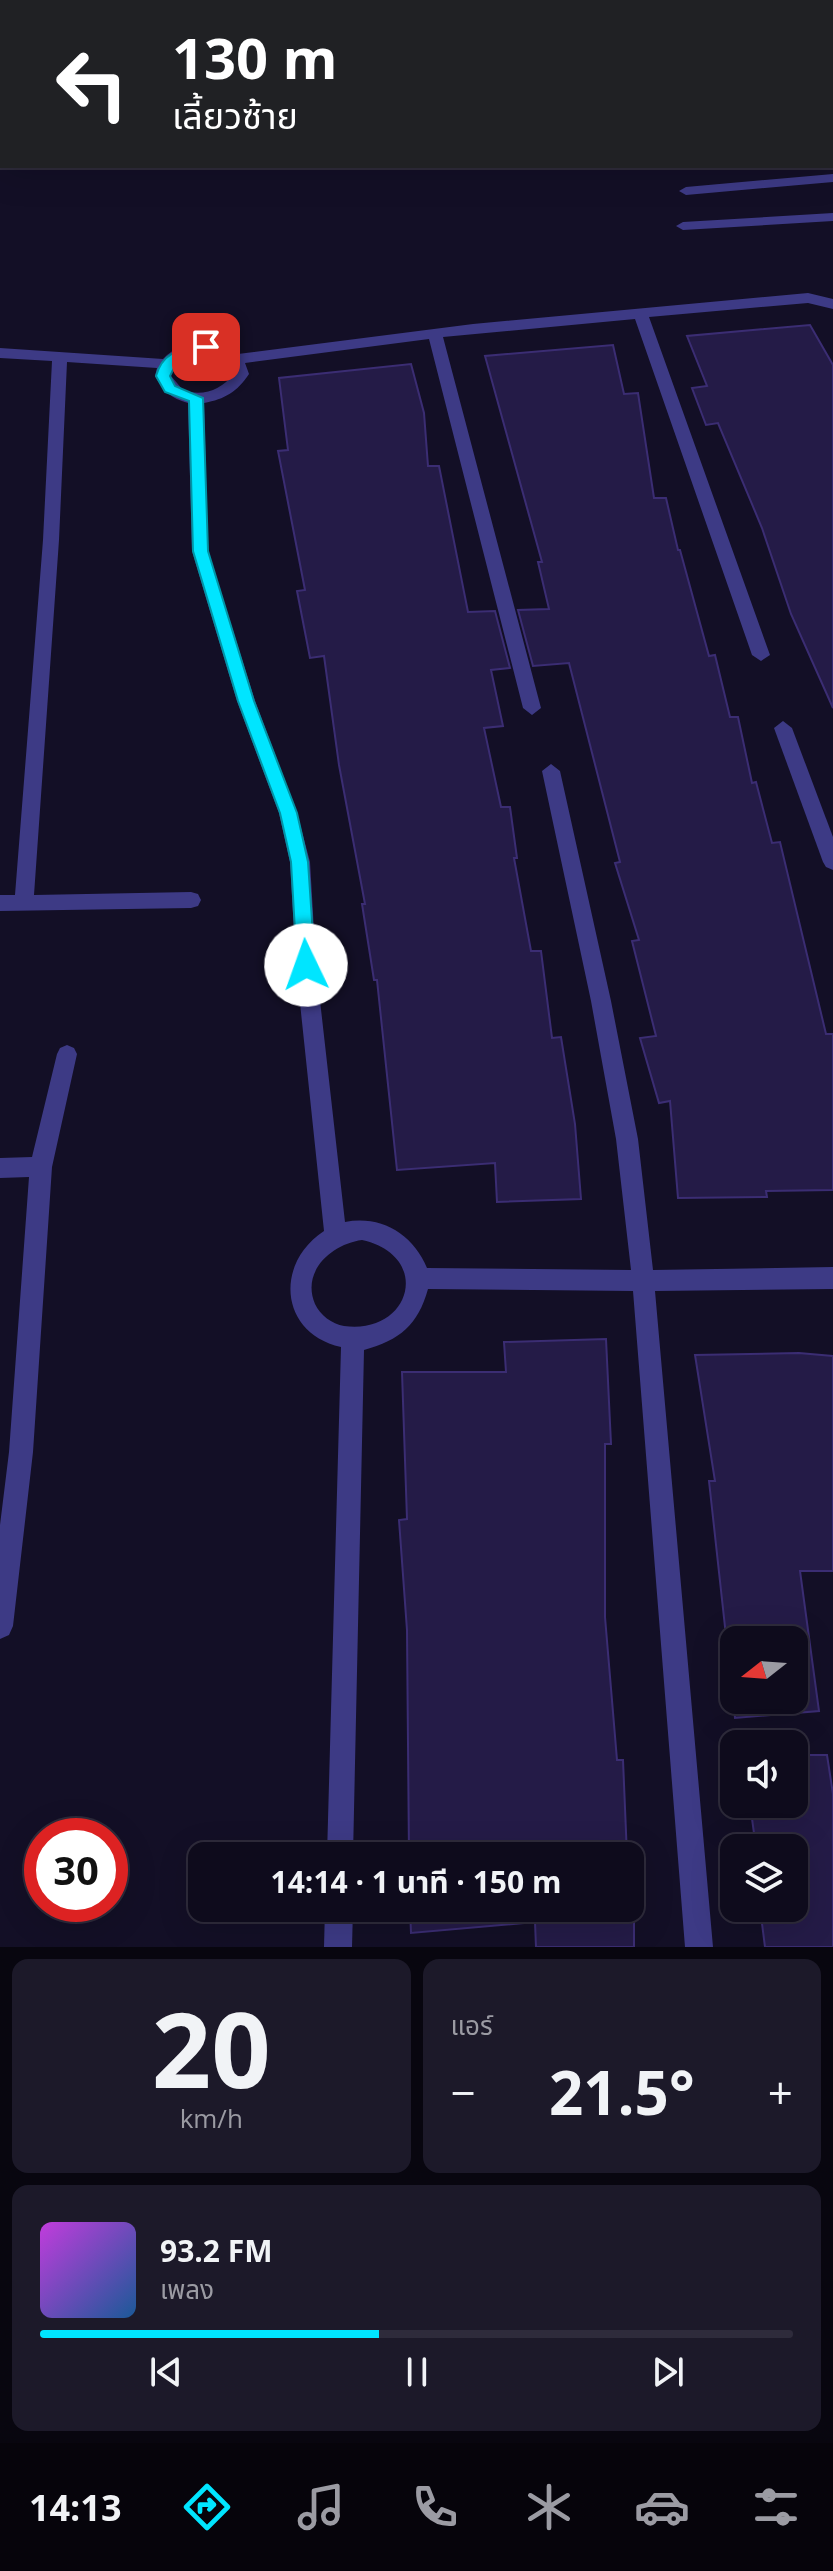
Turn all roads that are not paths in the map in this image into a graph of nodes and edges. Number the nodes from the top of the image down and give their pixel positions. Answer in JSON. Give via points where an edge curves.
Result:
{"nodes":[{"id":1,"x":833,"y":178,"type":"edge"},
{"id":2,"x":686,"y":191,"type":"dead end"},
{"id":3,"x":833,"y":217,"type":"edge"},
{"id":4,"x":683,"y":226,"type":"dead end"},
{"id":5,"x":833,"y":304,"type":"edge"},
{"id":6,"x":641,"y":315,"type":"junction"},
{"id":7,"x":435,"y":334,"type":"junction"},
{"id":8,"x":0,"y":353,"type":"edge"},
{"id":9,"x":60,"y":355,"type":"junction"},
{"id":10,"x":236,"y":359,"type":"junction"},
{"id":11,"x":166,"y":364,"type":"junction"},
{"id":12,"x":196,"y":398,"type":"junction"},
{"id":13,"x":761,"y":655,"type":"dead end"},
{"id":14,"x":532,"y":708,"type":"dead end"},
{"id":15,"x":783,"y":728,"type":"dead end"},
{"id":16,"x":551,"y":771,"type":"dead end"},
{"id":17,"x":833,"y":862,"type":"edge"},
{"id":18,"x":191,"y":900,"type":"dead end"},
{"id":19,"x":0,"y":903,"type":"edge"},
{"id":20,"x":24,"y":903,"type":"junction"},
{"id":21,"x":67,"y":1054,"type":"dead end"},
{"id":22,"x":41,"y":1167,"type":"junction"},
{"id":23,"x":0,"y":1168,"type":"edge"},
{"id":24,"x":335,"y":1235,"type":"junction"},
{"id":25,"x":418,"y":1278,"type":"junction"},
{"id":26,"x":833,"y":1278,"type":"edge"},
{"id":27,"x":643,"y":1281,"type":"junction"},
{"id":28,"x":353,"y":1341,"type":"junction"},
{"id":29,"x":0,"y":1626,"type":"edge"},
{"id":30,"x":340,"y":1842,"type":"edge"},
{"id":31,"x":339,"y":1922,"type":"edge"},
{"id":32,"x":338,"y":1947,"type":"edge"},
{"id":33,"x":699,"y":1947,"type":"edge"}],
"edges":[{"from":1,"to":2,"type":"street"},
{"from":3,"to":4,"type":"street"},
{"from":5,"to":6,"type":"street","via":[[808,298]]},
{"from":6,"to":7,"type":"street"},
{"from":6,"to":13,"type":"street"},
{"from":7,"to":10,"type":"street"},
{"from":7,"to":14,"type":"street"},
{"from":8,"to":9,"type":"street"},
{"from":9,"to":11,"type":"street"},
{"from":9,"to":20,"type":"street"},
{"from":10,"to":11,"type":"street","via":[[206,347],[183,352]]},
{"from":10,"to":12,"type":"street","via":[[241,374],[231,388]]},
{"from":11,"to":12,"type":"street","via":[[163,376],[170,389]]},
{"from":12,"to":24,"type":"street","via":[[200,551],[300,862]]},
{"from":15,"to":17,"type":"street"},
{"from":16,"to":27,"type":"street","via":[[627,1139]]},
{"from":18,"to":20,"type":"street"},
{"from":19,"to":20,"type":"street"},
{"from":21,"to":22,"type":"street"},
{"from":22,"to":23,"type":"street"},
{"from":22,"to":29,"type":"street","via":[[21,1452]]},
{"from":24,"to":25,"type":"street","via":[[362,1230],[388,1236],[408,1253]]},
{"from":24,"to":28,"type":"street","via":[[315,1249],[302,1270],[300,1294],[309,1316],[328,1333]]},
{"from":25,"to":27,"type":"street"},
{"from":25,"to":28,"type":"street","via":[[415,1302],[401,1324],[379,1338]]},
{"from":26,"to":27,"type":"street"},
{"from":27,"to":33,"type":"street"},
{"from":28,"to":30,"type":"street"},
{"from":31,"to":32,"type":"street"}]}
